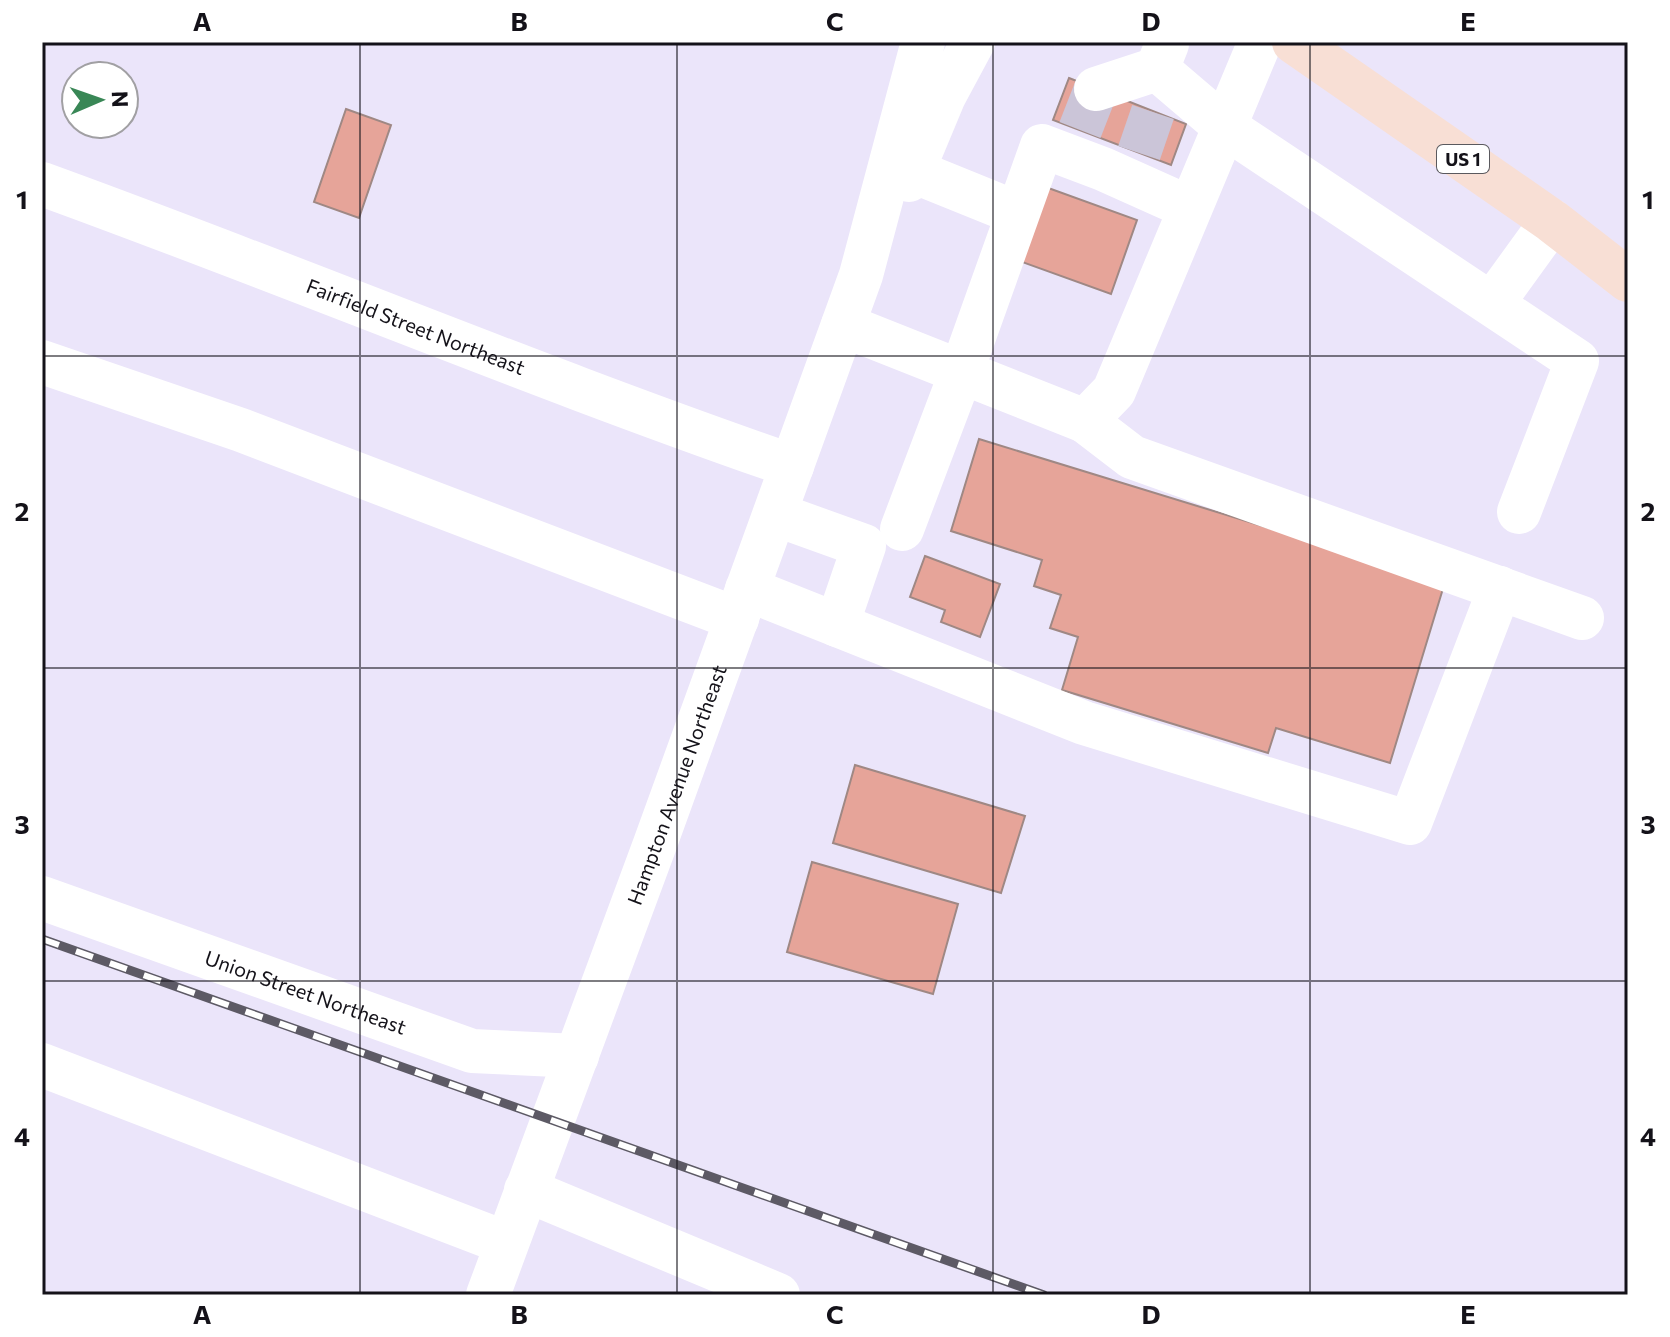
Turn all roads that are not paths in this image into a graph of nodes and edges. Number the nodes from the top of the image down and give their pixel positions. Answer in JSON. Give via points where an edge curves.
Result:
{"nodes":[{"id":1,"x":923,"y":42,"type":"edge"},
{"id":2,"x":973,"y":42,"type":"edge"},
{"id":3,"x":1260,"y":42,"type":"edge"},
{"id":4,"x":1294,"y":42,"type":"edge"},
{"id":5,"x":1162,"y":56,"type":"edge"},
{"id":6,"x":1096,"y":89,"type":"tunnel mouth"},
{"id":7,"x":1153,"y":112,"type":"tunnel mouth"},
{"id":8,"x":1225,"y":127,"type":"junction"},
{"id":9,"x":1080,"y":130,"type":"dead end"},
{"id":10,"x":1121,"y":161,"type":"junction"},
{"id":11,"x":913,"y":171,"type":"junction"},
{"id":12,"x":42,"y":184,"type":"edge"},
{"id":13,"x":1190,"y":208,"type":"junction"},
{"id":14,"x":1017,"y":213,"type":"junction"},
{"id":15,"x":1552,"y":221,"type":"junction"},
{"id":16,"x":861,"y":275,"type":"junction"},
{"id":17,"x":1628,"y":280,"type":"edge"},
{"id":18,"x":1492,"y":304,"type":"junction"},
{"id":19,"x":843,"y":325,"type":"junction"},
{"id":20,"x":42,"y":362,"type":"edge"},
{"id":21,"x":961,"y":373,"type":"junction"},
{"id":22,"x":1085,"y":421,"type":"junction"},
{"id":23,"x":792,"y":466,"type":"junction"},
{"id":24,"x":1519,"y":512,"type":"dead end"},
{"id":25,"x":775,"y":514,"type":"junction"},
{"id":26,"x":902,"y":529,"type":"dead end"},
{"id":27,"x":1500,"y":588,"type":"junction"},
{"id":28,"x":742,"y":604,"type":"junction"},
{"id":29,"x":1582,"y":618,"type":"dead end"},
{"id":30,"x":837,"y":625,"type":"junction"},
{"id":31,"x":42,"y":898,"type":"edge"},
{"id":32,"x":577,"y":1056,"type":"junction"},
{"id":33,"x":42,"y":1065,"type":"edge"},
{"id":34,"x":526,"y":1190,"type":"junction"},
{"id":35,"x":506,"y":1243,"type":"junction"},
{"id":36,"x":488,"y":1295,"type":"edge"},
{"id":37,"x":778,"y":1295,"type":"edge"}],
"edges":[{"from":1,"to":16,"type":"street","name":"Hampton Avenue Northeast"},
{"from":2,"to":11,"type":"street","name":"Hampton Avenue Northeast"},
{"from":3,"to":8,"type":"street"},
{"from":4,"to":15,"type":"main road","number":"US 1"},
{"from":5,"to":6,"type":"street"},
{"from":5,"to":7,"type":"street"},
{"from":5,"to":8,"type":"street"},
{"from":8,"to":13,"type":"street"},
{"from":8,"to":18,"type":"street"},
{"from":9,"to":10,"type":"street"},
{"from":10,"to":13,"type":"street"},
{"from":10,"to":14,"type":"street","via":[[1042,146]]},
{"from":11,"to":14,"type":"street"},
{"from":11,"to":16,"type":"street","name":"Hampton Avenue Northeast"},
{"from":12,"to":23,"type":"street","name":"Fairfield Street Northeast"},
{"from":13,"to":22,"type":"street","via":[[1114,391]]},
{"from":14,"to":21,"type":"street"},
{"from":15,"to":17,"type":"main road","number":"US 1"},
{"from":15,"to":18,"type":"street"},
{"from":16,"to":19,"type":"street","name":"Hampton Avenue Northeast"},
{"from":18,"to":24,"type":"street","via":[[1577,361]]},
{"from":19,"to":21,"type":"street"},
{"from":19,"to":23,"type":"street","name":"Hampton Avenue Northeast"},
{"from":20,"to":28,"type":"street"},
{"from":21,"to":22,"type":"street"},
{"from":21,"to":26,"type":"street"},
{"from":22,"to":27,"type":"street","via":[[1132,457]]},
{"from":23,"to":25,"type":"street","name":"Hampton Avenue Northeast"},
{"from":25,"to":28,"type":"street","name":"Hampton Avenue Northeast"},
{"from":25,"to":30,"type":"street","via":[[864,546]]},
{"from":27,"to":29,"type":"street"},
{"from":27,"to":30,"type":"street","via":[[1410,823],[1084,723]]},
{"from":28,"to":30,"type":"street"},
{"from":28,"to":32,"type":"street","name":"Hampton Avenue Northeast"},
{"from":31,"to":32,"type":"street","name":"Union Street Northeast","via":[[472,1051]]},
{"from":32,"to":34,"type":"street","name":"Hampton Avenue Northeast"},
{"from":33,"to":35,"type":"street"},
{"from":34,"to":35,"type":"street","name":"Hampton Avenue Northeast"},
{"from":34,"to":37,"type":"street"},
{"from":35,"to":36,"type":"street","name":"Hampton Avenue Northeast"}]}
